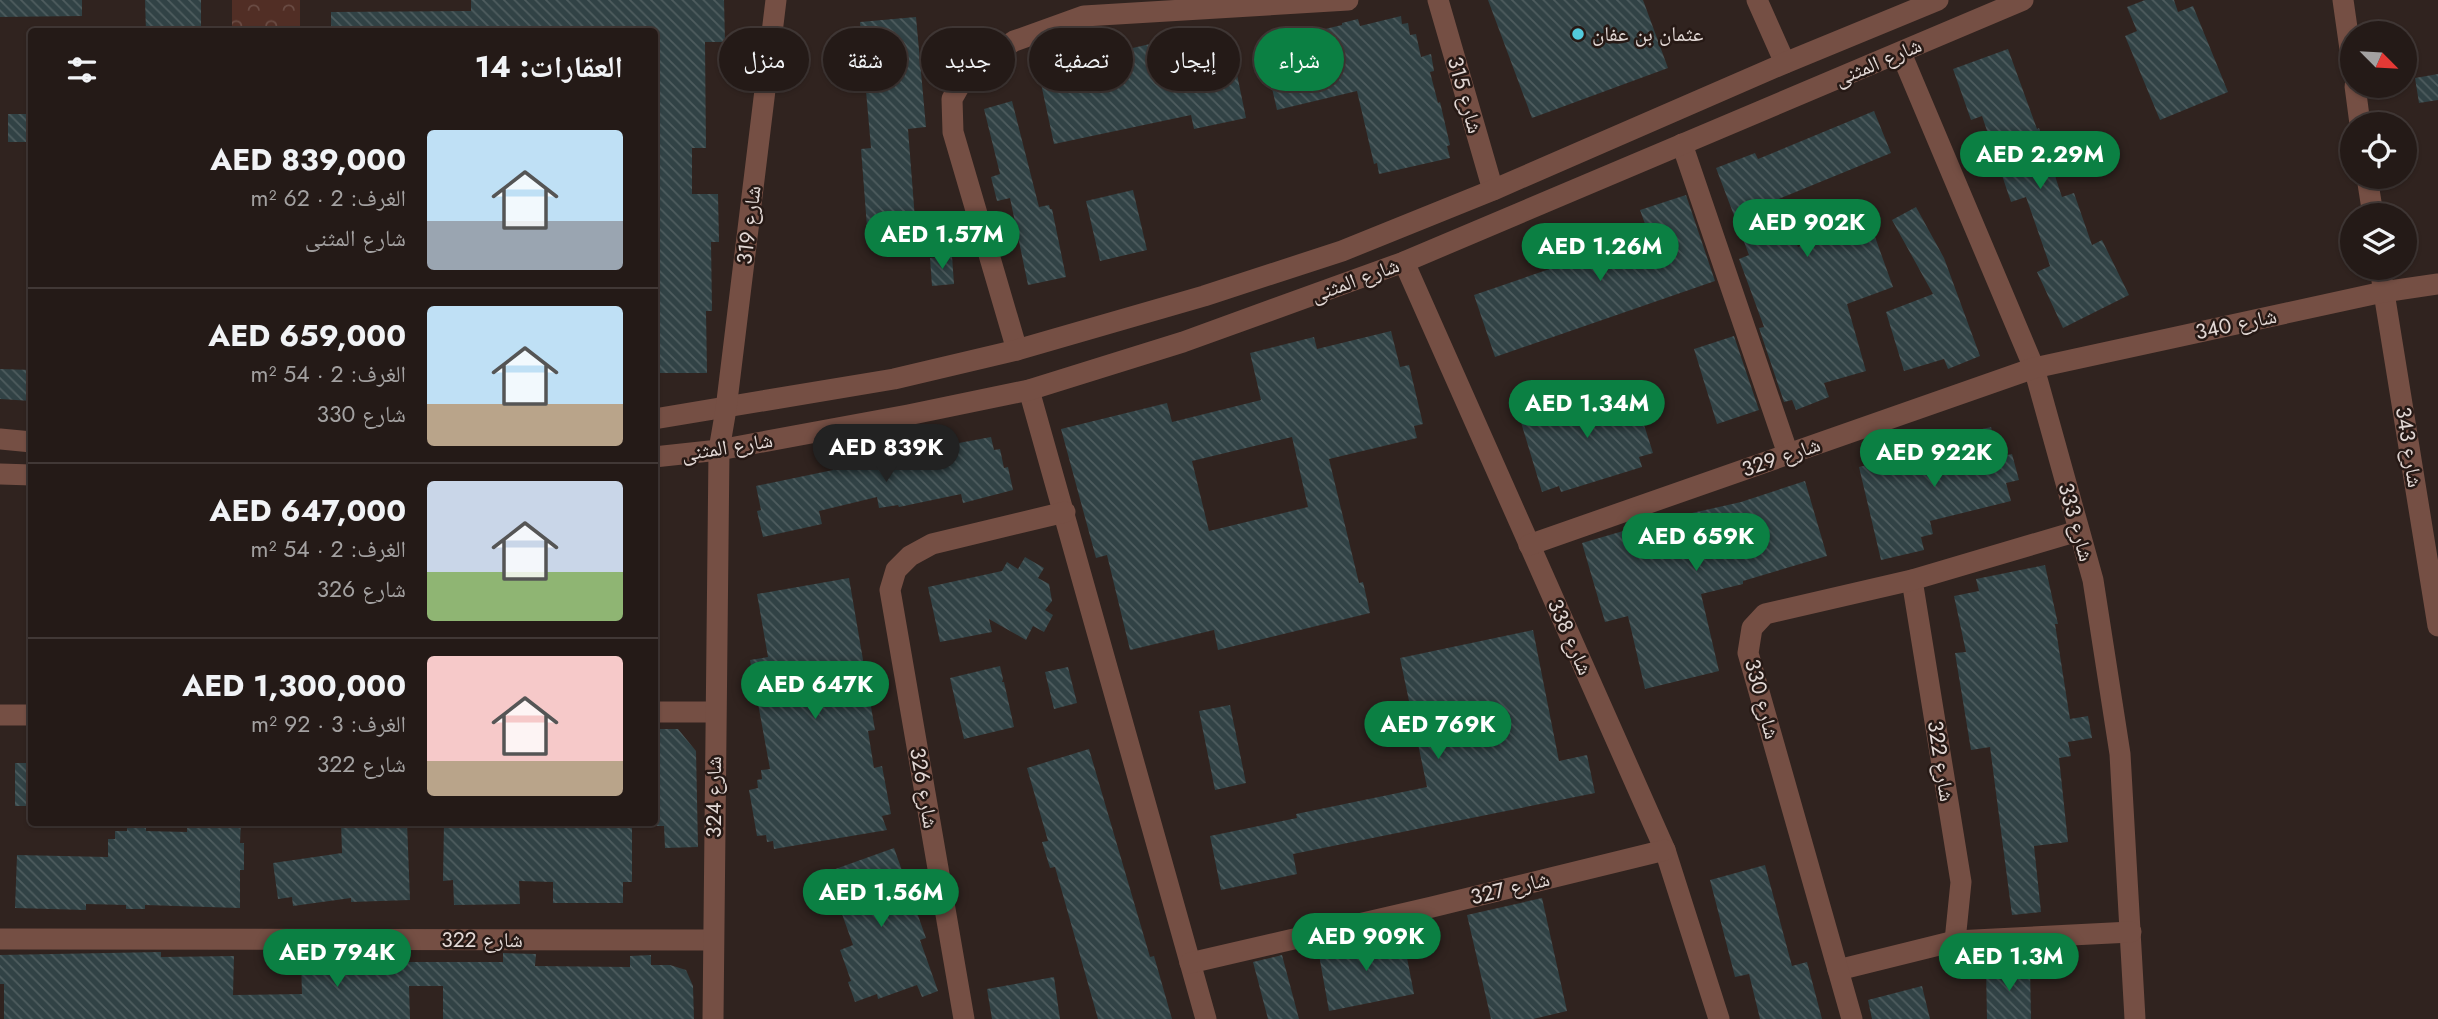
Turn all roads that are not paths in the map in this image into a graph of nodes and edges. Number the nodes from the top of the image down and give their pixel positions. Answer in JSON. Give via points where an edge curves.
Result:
{"nodes":[{"id":1,"x":776,"y":0,"type":"edge"},
{"id":2,"x":1348,"y":0,"type":"edge"},
{"id":3,"x":1438,"y":0,"type":"edge"},
{"id":4,"x":1757,"y":0,"type":"edge"},
{"id":5,"x":1938,"y":0,"type":"edge"},
{"id":6,"x":2023,"y":0,"type":"edge"},
{"id":7,"x":2343,"y":0,"type":"edge"},
{"id":8,"x":2346,"y":21,"type":"edge"},
{"id":9,"x":1901,"y":52,"type":"junction"},
{"id":10,"x":1785,"y":63,"type":"junction"},
{"id":11,"x":1682,"y":144,"type":"junction"},
{"id":12,"x":1493,"y":190,"type":"junction"},
{"id":13,"x":1405,"y":262,"type":"junction"},
{"id":14,"x":2382,"y":280,"type":"edge"},
{"id":15,"x":2438,"y":284,"type":"edge"},
{"id":16,"x":2383,"y":292,"type":"junction"},
{"id":17,"x":1017,"y":350,"type":"junction"},
{"id":18,"x":2034,"y":369,"type":"junction"},
{"id":19,"x":1029,"y":390,"type":"junction"},
{"id":20,"x":726,"y":409,"type":"junction"},
{"id":21,"x":658,"y":418,"type":"edge"},
{"id":22,"x":0,"y":439,"type":"edge"},
{"id":23,"x":28,"y":442,"type":"edge"},
{"id":24,"x":719,"y":450,"type":"junction"},
{"id":25,"x":1788,"y":454,"type":"junction"},
{"id":26,"x":658,"y":457,"type":"edge"},
{"id":27,"x":0,"y":474,"type":"edge"},
{"id":28,"x":28,"y":475,"type":"edge"},
{"id":29,"x":1065,"y":512,"type":"junction"},
{"id":30,"x":2078,"y":531,"type":"junction"},
{"id":31,"x":1529,"y":545,"type":"junction"},
{"id":32,"x":1912,"y":580,"type":"junction"},
{"id":33,"x":2438,"y":626,"type":"edge"},
{"id":34,"x":658,"y":712,"type":"edge"},
{"id":35,"x":715,"y":712,"type":"junction"},
{"id":36,"x":0,"y":715,"type":"edge"},
{"id":37,"x":28,"y":715,"type":"edge"},
{"id":38,"x":1665,"y":850,"type":"junction"},
{"id":39,"x":2131,"y":932,"type":"junction"},
{"id":40,"x":0,"y":939,"type":"edge"},
{"id":41,"x":712,"y":940,"type":"junction"},
{"id":42,"x":1955,"y":941,"type":"junction"},
{"id":43,"x":1190,"y":963,"type":"junction"},
{"id":44,"x":1838,"y":970,"type":"junction"},
{"id":45,"x":713,"y":1019,"type":"edge"},
{"id":46,"x":964,"y":1019,"type":"edge"},
{"id":47,"x":1206,"y":1019,"type":"edge"},
{"id":48,"x":1718,"y":1019,"type":"edge"},
{"id":49,"x":1852,"y":1019,"type":"edge"},
{"id":50,"x":2135,"y":1019,"type":"edge"}],
"edges":[{"from":1,"to":20,"type":"street","name":"شارع 319"},
{"from":2,"to":17,"type":"street","via":[[1084,16],[1014,41],[968,71],[952,99],[953,132]]},
{"from":3,"to":12,"type":"street","name":"شارع 315"},
{"from":4,"to":10,"type":"street"},
{"from":5,"to":10,"type":"street","name":"شارع المثنى"},
{"from":6,"to":9,"type":"street","name":"شارع المثنى"},
{"from":7,"to":8,"type":"street"},
{"from":9,"to":11,"type":"street","name":"شارع المثنى"},
{"from":9,"to":18,"type":"street","name":"شارع 333"},
{"from":10,"to":12,"type":"street","name":"شارع المثنى"},
{"from":11,"to":13,"type":"street","name":"شارع المثنى"},
{"from":11,"to":25,"type":"street"},
{"from":12,"to":17,"type":"street","name":"شارع المثنى","via":[[1342,251]]},
{"from":13,"to":19,"type":"street","name":"شارع المثنى","via":[[1183,342]]},
{"from":13,"to":31,"type":"street","name":"شارع 338"},
{"from":14,"to":16,"type":"street","name":"شارع 343"},
{"from":15,"to":16,"type":"street","name":"شارع 340"},
{"from":16,"to":18,"type":"street","name":"شارع 340"},
{"from":16,"to":33,"type":"street","name":"شارع 343"},
{"from":17,"to":20,"type":"street","name":"شارع المثنى","via":[[894,379]]},
{"from":18,"to":25,"type":"street","name":"شارع 329"},
{"from":18,"to":30,"type":"street","name":"شارع 333"},
{"from":19,"to":24,"type":"street","name":"شارع المثنى"},
{"from":19,"to":29,"type":"street"},
{"from":20,"to":21,"type":"street","name":"شارع المثنى"},
{"from":20,"to":24,"type":"street","name":"شارع 319"},
{"from":22,"to":23,"type":"street"},
{"from":24,"to":26,"type":"street","name":"شارع المثنى"},
{"from":24,"to":35,"type":"street","name":"شارع 324"},
{"from":25,"to":31,"type":"street","name":"شارع 329"},
{"from":27,"to":28,"type":"street"},
{"from":29,"to":43,"type":"street"},
{"from":29,"to":46,"type":"street","name":"شارع 326","via":[[932,544],[896,570],[890,590]]},
{"from":30,"to":32,"type":"street","name":"شارع 330"},
{"from":30,"to":39,"type":"street","name":"شارع 333","via":[[2093,580],[2120,754]]},
{"from":31,"to":38,"type":"street","name":"شارع 338"},
{"from":32,"to":42,"type":"street","name":"شارع 322","via":[[1961,882]]},
{"from":32,"to":44,"type":"street","name":"شارع 330","via":[[1765,614],[1752,628],[1748,653]]},
{"from":34,"to":35,"type":"street"},
{"from":35,"to":41,"type":"street","name":"شارع 324"},
{"from":36,"to":37,"type":"street"},
{"from":38,"to":43,"type":"street","name":"شارع 327"},
{"from":38,"to":48,"type":"street","name":"شارع 338"},
{"from":39,"to":42,"type":"street"},
{"from":39,"to":50,"type":"street","name":"شارع 333"},
{"from":40,"to":41,"type":"street","name":"شارع 322"},
{"from":41,"to":45,"type":"street","name":"شارع 324"},
{"from":42,"to":44,"type":"street"},
{"from":43,"to":47,"type":"street"},
{"from":44,"to":49,"type":"street","name":"شارع 330"}]}
